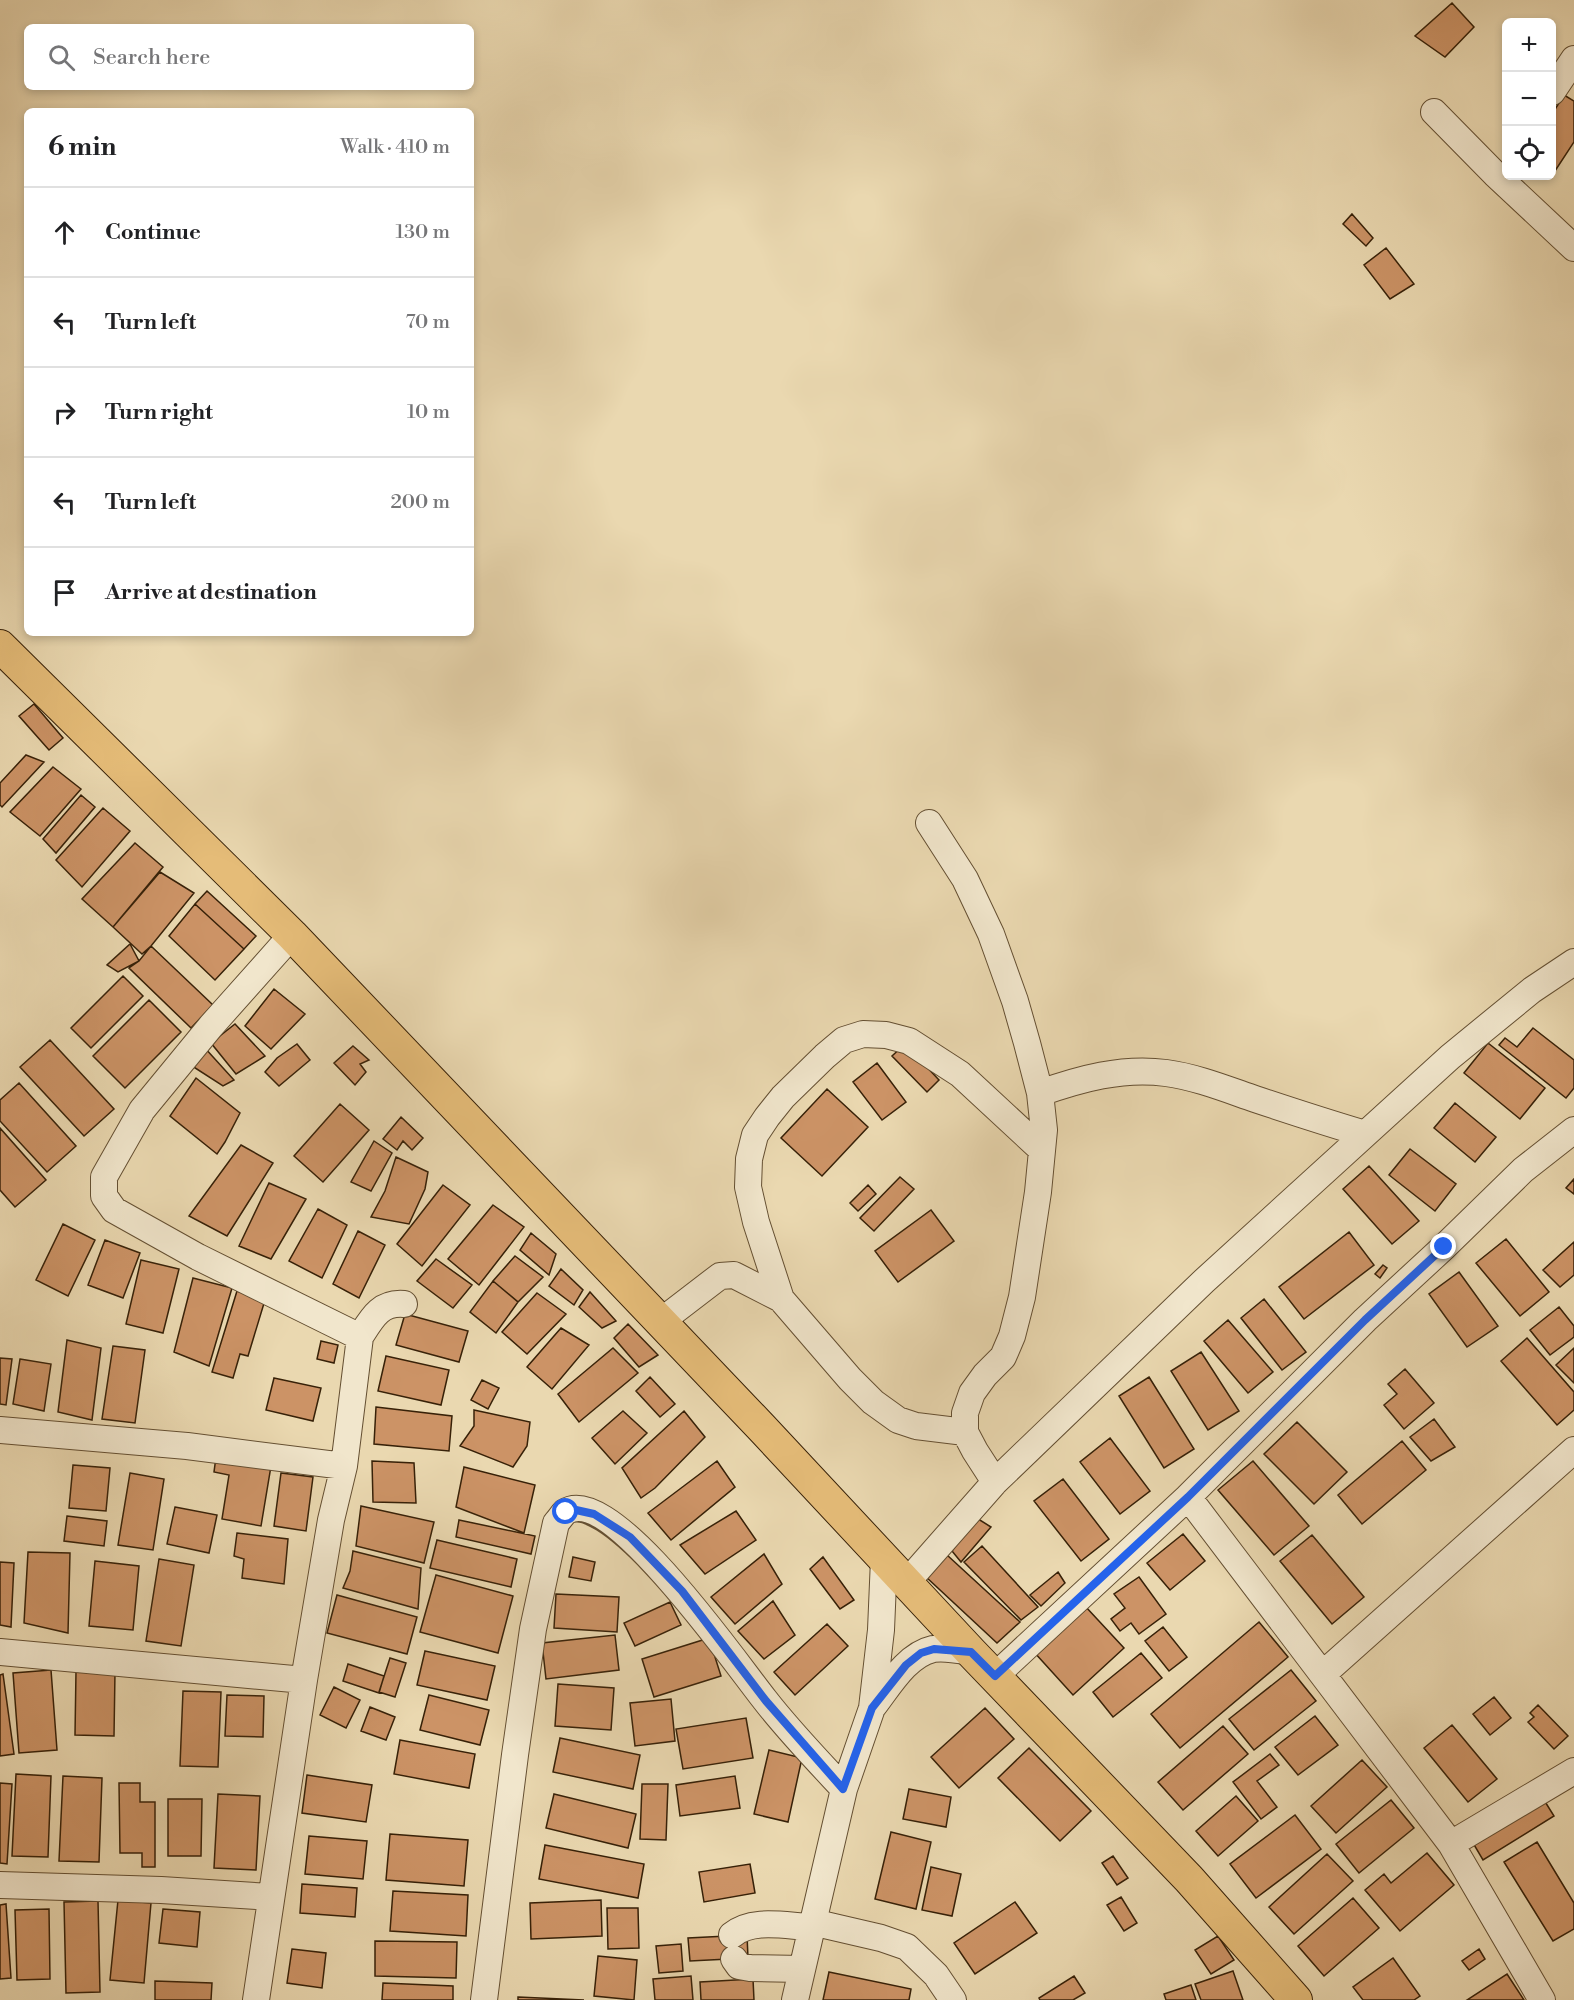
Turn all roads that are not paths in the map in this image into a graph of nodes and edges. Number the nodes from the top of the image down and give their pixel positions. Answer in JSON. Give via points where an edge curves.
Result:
{"nodes":[{"id":1,"x":1574,"y":59,"type":"edge"},
{"id":2,"x":1556,"y":85,"type":"edge"},
{"id":3,"x":1434,"y":112,"type":"dead end"},
{"id":4,"x":1501,"y":166,"type":"edge"},
{"id":5,"x":1574,"y":248,"type":"edge"},
{"id":6,"x":0,"y":646,"type":"edge"},
{"id":7,"x":929,"y":823,"type":"dead end"},
{"id":8,"x":292,"y":935,"type":"junction"},
{"id":9,"x":1574,"y":962,"type":"edge"},
{"id":10,"x":1040,"y":1093,"type":"junction"},
{"id":11,"x":1574,"y":1130,"type":"edge"},
{"id":12,"x":1365,"y":1134,"type":"junction"},
{"id":13,"x":1042,"y":1150,"type":"junction"},
{"id":14,"x":781,"y":1299,"type":"junction"},
{"id":15,"x":404,"y":1304,"type":"dead end"},
{"id":16,"x":660,"y":1322,"type":"junction"},
{"id":17,"x":360,"y":1337,"type":"junction"},
{"id":18,"x":0,"y":1430,"type":"edge"},
{"id":19,"x":965,"y":1432,"type":"junction"},
{"id":20,"x":1574,"y":1450,"type":"edge"},
{"id":21,"x":344,"y":1466,"type":"junction"},
{"id":22,"x":995,"y":1482,"type":"junction"},
{"id":23,"x":1188,"y":1497,"type":"junction"},
{"id":24,"x":884,"y":1559,"type":"junction"},
{"id":25,"x":907,"y":1582,"type":"junction"},
{"id":26,"x":0,"y":1652,"type":"edge"},
{"id":27,"x":971,"y":1652,"type":"junction"},
{"id":28,"x":1323,"y":1674,"type":"junction"},
{"id":29,"x":995,"y":1676,"type":"junction"},
{"id":30,"x":304,"y":1680,"type":"junction"},
{"id":31,"x":872,"y":1708,"type":"junction"},
{"id":32,"x":1574,"y":1771,"type":"edge"},
{"id":33,"x":843,"y":1789,"type":"junction"},
{"id":34,"x":1451,"y":1844,"type":"junction"},
{"id":35,"x":0,"y":1885,"type":"edge"},
{"id":36,"x":271,"y":1897,"type":"junction"},
{"id":37,"x":812,"y":1924,"type":"junction"},
{"id":38,"x":802,"y":1969,"type":"junction"},
{"id":39,"x":256,"y":2000,"type":"edge"},
{"id":40,"x":484,"y":2000,"type":"edge"},
{"id":41,"x":795,"y":2000,"type":"edge"},
{"id":42,"x":953,"y":2000,"type":"edge"},
{"id":43,"x":1296,"y":2000,"type":"edge"},
{"id":44,"x":1542,"y":2000,"type":"edge"}],
"edges":[{"from":1,"to":2,"type":"street"},
{"from":3,"to":4,"type":"street"},
{"from":4,"to":5,"type":"street"},
{"from":6,"to":8,"type":"main road"},
{"from":7,"to":10,"type":"street","via":[[964,879],[991,934],[1016,1001]]},
{"from":8,"to":16,"type":"main road"},
{"from":8,"to":17,"type":"street","via":[[142,1110],[104,1177],[104,1196],[114,1210],[189,1252]]},
{"from":9,"to":12,"type":"street","via":[[1450,1057]]},
{"from":10,"to":12,"type":"street","via":[[1099,1075],[1165,1073]]},
{"from":10,"to":13,"type":"street"},
{"from":11,"to":23,"type":"street","via":[[1523,1170],[1365,1320]]},
{"from":12,"to":22,"type":"street","via":[[1204,1281]]},
{"from":13,"to":14,"type":"street","via":[[960,1074],[909,1041],[863,1034],[844,1040],[766,1117],[755,1135],[749,1159],[748,1187]]},
{"from":13,"to":19,"type":"street","via":[[1022,1297],[1012,1336],[1003,1357],[972,1393],[965,1413]]},
{"from":14,"to":16,"type":"street","via":[[734,1275],[720,1276]]},
{"from":14,"to":19,"type":"street","via":[[873,1402],[898,1420],[916,1426]]},
{"from":15,"to":17,"type":"street","via":[[383,1307]]},
{"from":16,"to":24,"type":"main road"},
{"from":17,"to":21,"type":"street"},
{"from":18,"to":21,"type":"street","via":[[187,1446]]},
{"from":19,"to":22,"type":"street"},
{"from":20,"to":28,"type":"street"},
{"from":21,"to":30,"type":"street"},
{"from":22,"to":25,"type":"street"},
{"from":23,"to":28,"type":"street"},
{"from":23,"to":29,"type":"street"},
{"from":24,"to":25,"type":"main road"},
{"from":24,"to":31,"type":"street","via":[[882,1630]]},
{"from":25,"to":27,"type":"main road"},
{"from":26,"to":30,"type":"street"},
{"from":27,"to":29,"type":"main road"},
{"from":27,"to":31,"type":"street","via":[[934,1649],[921,1653],[906,1665]]},
{"from":28,"to":34,"type":"street"},
{"from":29,"to":43,"type":"main road","via":[[1189,1879]]},
{"from":30,"to":36,"type":"street"},
{"from":31,"to":33,"type":"street"},
{"from":32,"to":34,"type":"street"},
{"from":33,"to":37,"type":"street"},
{"from":33,"to":40,"type":"street","via":[[766,1701],[682,1591],[630,1537],[594,1514],[566,1512],[556,1523],[533,1629]]},
{"from":34,"to":44,"type":"street"},
{"from":35,"to":36,"type":"street"},
{"from":36,"to":39,"type":"street"},
{"from":37,"to":38,"type":"street"},
{"from":37,"to":38,"type":"street","via":[[753,1924],[741,1928],[733,1947],[740,1966]]},
{"from":37,"to":42,"type":"street","via":[[907,1947],[936,1975]]},
{"from":38,"to":41,"type":"street"}]}
